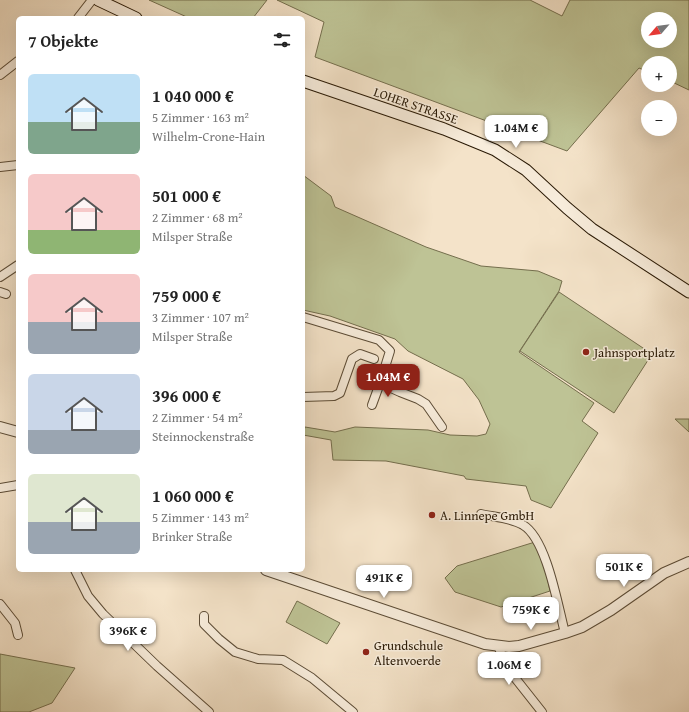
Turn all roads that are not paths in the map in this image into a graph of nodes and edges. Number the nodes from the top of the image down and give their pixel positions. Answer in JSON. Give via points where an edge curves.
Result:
{"nodes":[{"id":1,"x":92,"y":0,"type":"edge"},
{"id":2,"x":98,"y":0,"type":"edge"},
{"id":3,"x":80,"y":16,"type":"edge"},
{"id":4,"x":132,"y":16,"type":"edge"},
{"id":5,"x":16,"y":63,"type":"edge"},
{"id":6,"x":0,"y":75,"type":"edge"},
{"id":7,"x":305,"y":82,"type":"edge"},
{"id":8,"x":16,"y":165,"type":"edge"},
{"id":9,"x":0,"y":167,"type":"edge"},
{"id":10,"x":16,"y":266,"type":"edge"},
{"id":11,"x":0,"y":277,"type":"edge"},
{"id":12,"x":689,"y":292,"type":"edge"},
{"id":13,"x":305,"y":318,"type":"edge"},
{"id":14,"x":374,"y":359,"type":"dead end"},
{"id":15,"x":380,"y":383,"type":"junction"},
{"id":16,"x":305,"y":397,"type":"edge"},
{"id":17,"x":372,"y":406,"type":"dead end"},
{"id":18,"x":0,"y":427,"type":"edge"},
{"id":19,"x":442,"y":427,"type":"dead end"},
{"id":20,"x":16,"y":431,"type":"edge"},
{"id":21,"x":16,"y":485,"type":"edge"},
{"id":22,"x":0,"y":488,"type":"edge"},
{"id":23,"x":481,"y":514,"type":"dead end"},
{"id":24,"x":689,"y":562,"type":"edge"},
{"id":25,"x":76,"y":572,"type":"edge"},
{"id":26,"x":272,"y":572,"type":"edge"},
{"id":27,"x":0,"y":604,"type":"edge"},
{"id":28,"x":204,"y":616,"type":"dead end"},
{"id":29,"x":565,"y":633,"type":"junction"},
{"id":30,"x":18,"y":635,"type":"dead end"},
{"id":31,"x":498,"y":646,"type":"junction"},
{"id":32,"x":209,"y":712,"type":"edge"},
{"id":33,"x":353,"y":712,"type":"edge"},
{"id":34,"x":542,"y":712,"type":"edge"}],
"edges":[{"from":1,"to":3,"type":"street"},
{"from":2,"to":4,"type":"main road"},
{"from":5,"to":6,"type":"street"},
{"from":7,"to":12,"type":"main road","name":"LOHER STRASSE","via":[[444,129],[495,150],[526,170],[592,229]]},
{"from":8,"to":9,"type":"street"},
{"from":10,"to":11,"type":"street"},
{"from":13,"to":15,"type":"street","via":[[379,340],[390,351]]},
{"from":14,"to":16,"type":"street","via":[[360,354],[352,359],[340,393],[334,396]]},
{"from":15,"to":17,"type":"street"},
{"from":15,"to":19,"type":"street","via":[[426,404]]},
{"from":18,"to":20,"type":"street"},
{"from":21,"to":22,"type":"street"},
{"from":23,"to":29,"type":"street","via":[[514,521],[523,525],[535,537],[544,553]]},
{"from":24,"to":29,"type":"street","via":[[664,573],[599,618]]},
{"from":25,"to":32,"type":"street","via":[[88,596],[103,614]]},
{"from":26,"to":31,"type":"street","via":[[485,644]]},
{"from":27,"to":30,"type":"street","via":[[14,623]]},
{"from":28,"to":33,"type":"street","via":[[204,624],[235,652],[258,659],[283,660],[312,678]]},
{"from":29,"to":31,"type":"street","via":[[519,646]]},
{"from":31,"to":34,"type":"street","via":[[508,669]]}]}
